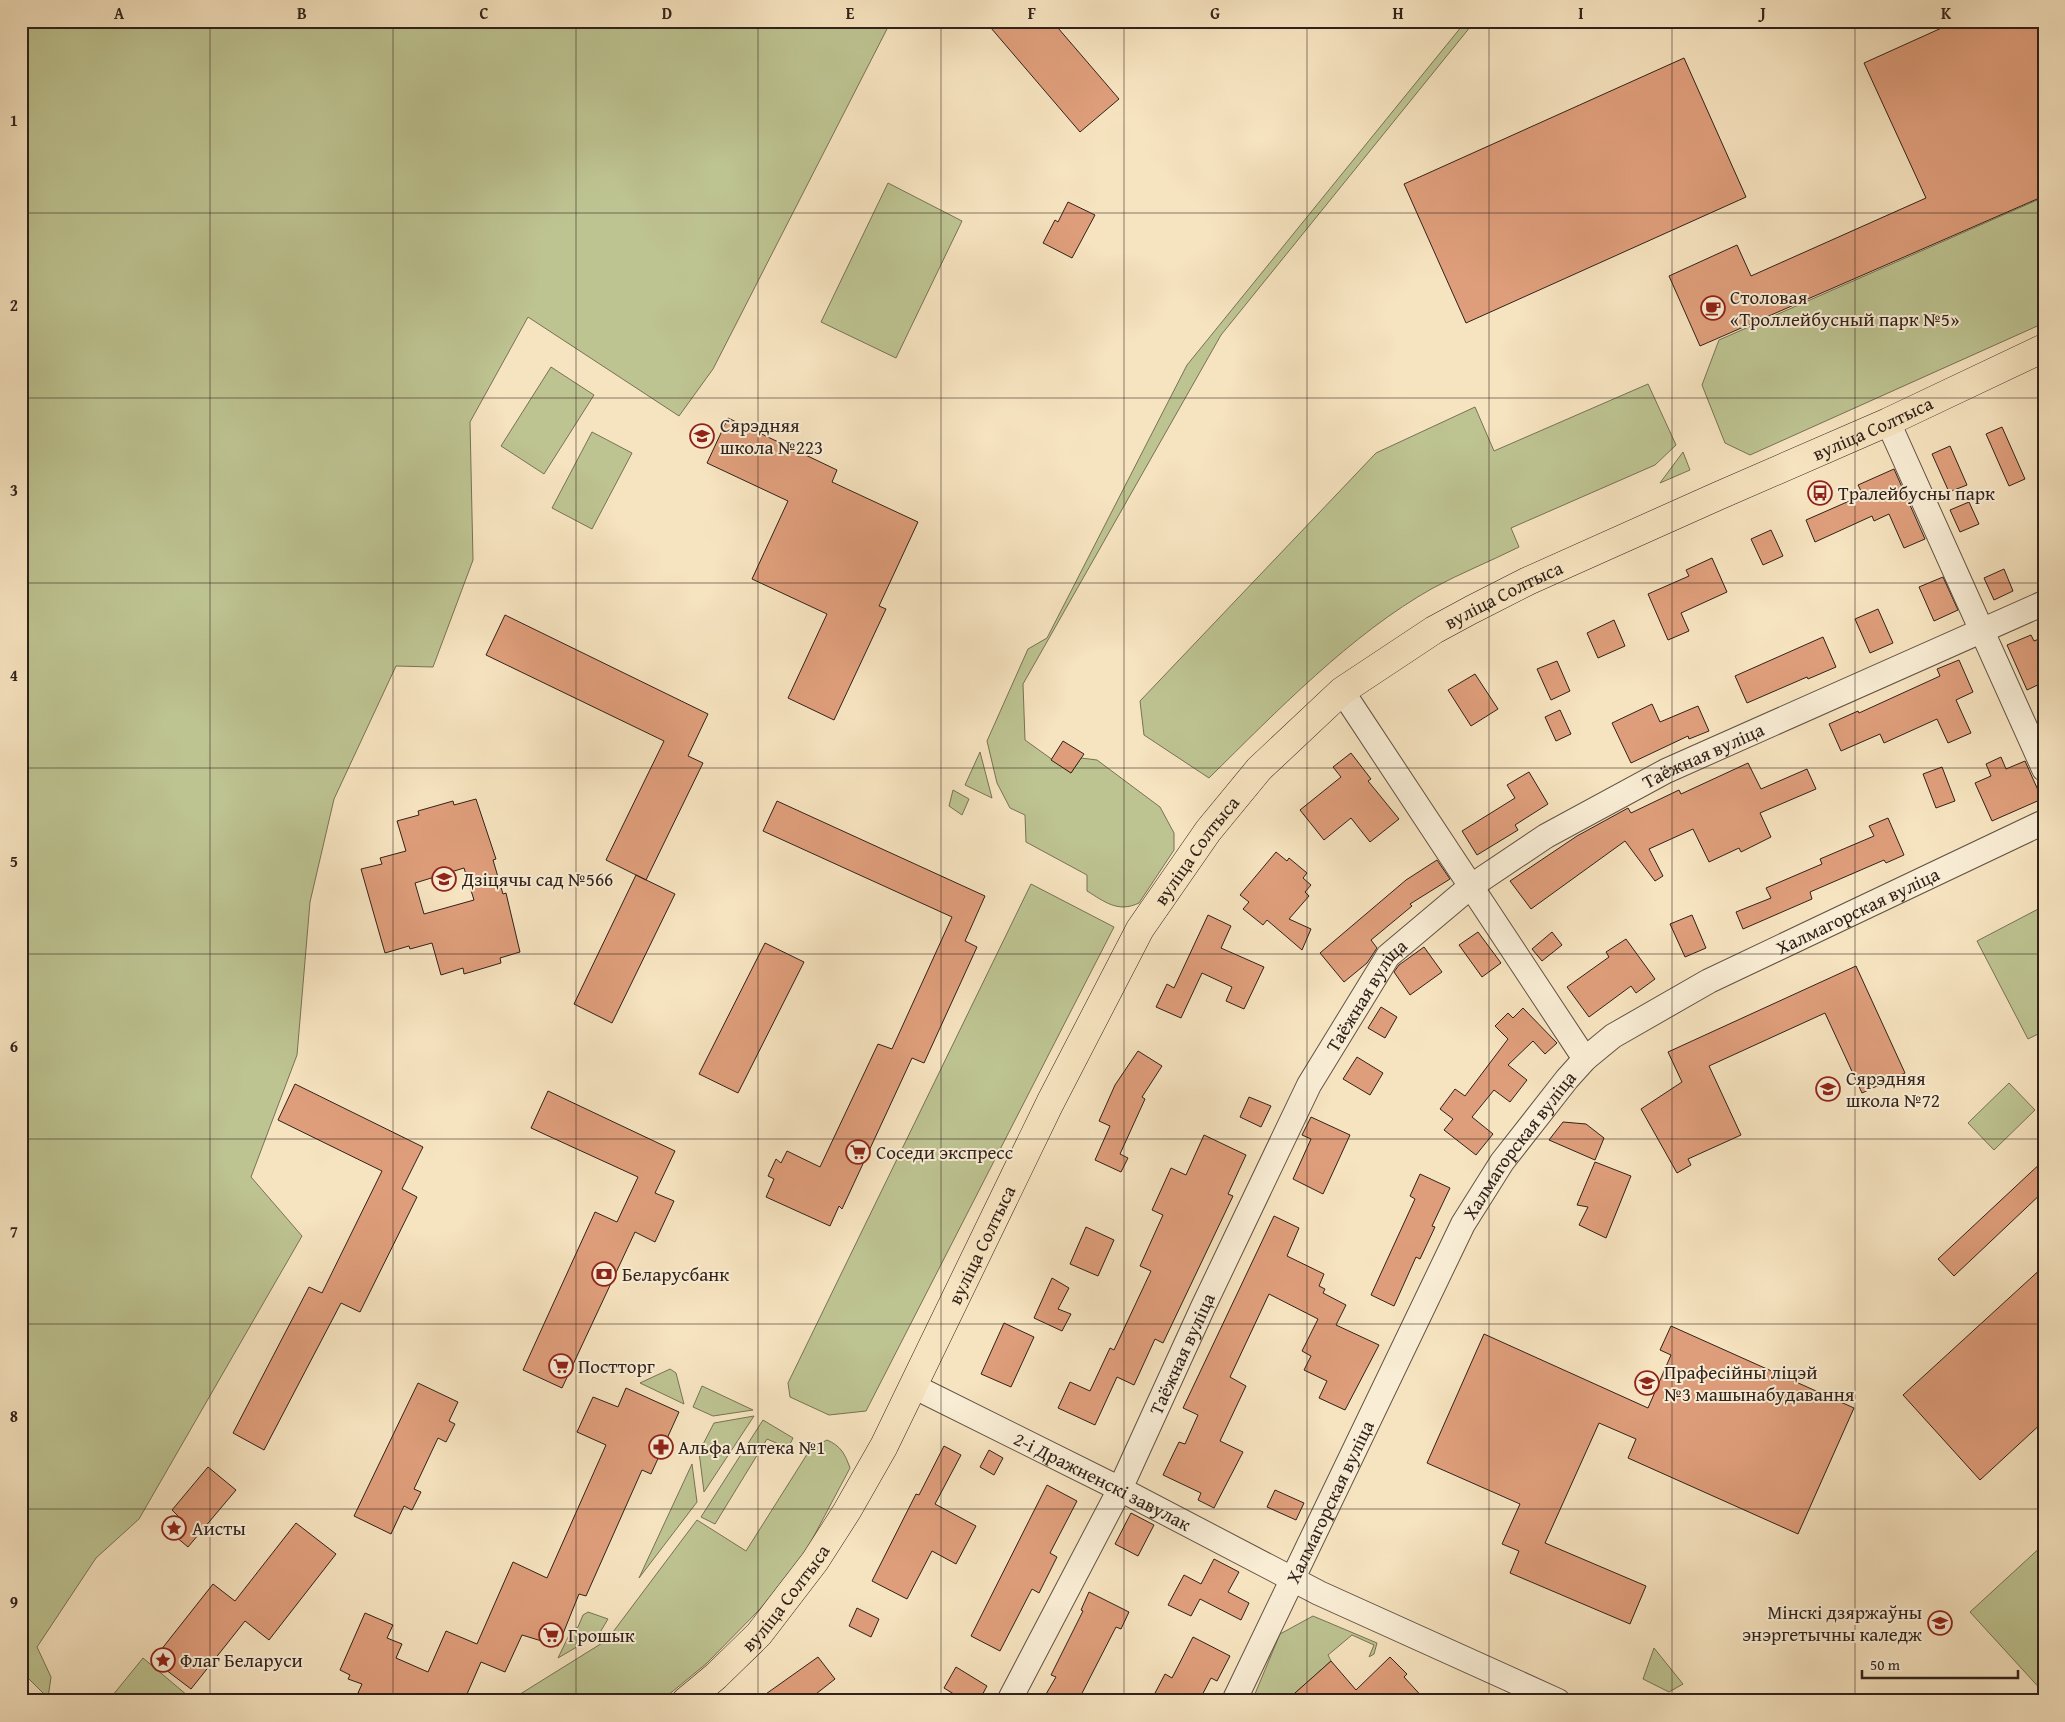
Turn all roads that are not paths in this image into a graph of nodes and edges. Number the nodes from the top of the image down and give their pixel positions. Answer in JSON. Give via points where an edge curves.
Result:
{"nodes":[{"id":1,"x":2044,"y":348,"type":"edge"},
{"id":2,"x":1888,"y":422,"type":"junction"},
{"id":3,"x":2044,"y":603,"type":"edge"},
{"id":4,"x":1981,"y":630,"type":"junction"},
{"id":5,"x":1342,"y":691,"type":"junction"},
{"id":6,"x":2044,"y":769,"type":"edge"},
{"id":7,"x":2044,"y":822,"type":"edge"},
{"id":8,"x":1470,"y":886,"type":"junction"},
{"id":9,"x":1585,"y":1059,"type":"junction"},
{"id":10,"x":913,"y":1386,"type":"junction"},
{"id":11,"x":1120,"y":1489,"type":"junction"},
{"id":12,"x":1292,"y":1579,"type":"junction"},
{"id":13,"x":686,"y":1701,"type":"edge"},
{"id":14,"x":1009,"y":1701,"type":"edge"},
{"id":15,"x":1234,"y":1701,"type":"edge"},
{"id":16,"x":1558,"y":1701,"type":"edge"}],
"edges":[{"from":1,"to":2,"type":"main road","name":"вуліца Солтыса"},
{"from":2,"to":4,"type":"street"},
{"from":2,"to":5,"type":"main road","name":"вуліца Солтыса","via":[[1528,581],[1434,630]]},
{"from":3,"to":4,"type":"street","name":"Таёжная вуліца"},
{"from":4,"to":6,"type":"street"},
{"from":4,"to":8,"type":"street","name":"Таёжная вуліца","via":[[1666,771],[1546,836]]},
{"from":5,"to":8,"type":"street"},
{"from":5,"to":10,"type":"main road","name":"вуліца Солтыса","via":[[1259,769],[1208,831],[1140,928]]},
{"from":7,"to":9,"type":"street","name":"Халмагорская вуліца","via":[[1709,981],[1613,1036]]},
{"from":8,"to":9,"type":"street"},
{"from":8,"to":11,"type":"street","name":"Таёжная вуліца","via":[[1388,956],[1309,1085]]},
{"from":9,"to":12,"type":"street","name":"Халмагорская вуліца","via":[[1502,1162],[1463,1224]]},
{"from":10,"to":11,"type":"street","name":"2-і Дражненскі завулак"},
{"from":10,"to":13,"type":"main road","name":"вуліца Солтыса","via":[[852,1502],[796,1588],[759,1634]]},
{"from":11,"to":12,"type":"street","name":"2-і Дражненскі завулак"},
{"from":11,"to":14,"type":"street","name":"Таёжная вуліца"},
{"from":12,"to":15,"type":"street","name":"Халмагорская вуліца"},
{"from":12,"to":16,"type":"street","name":"2-і Дражненскі завулак"}]}
